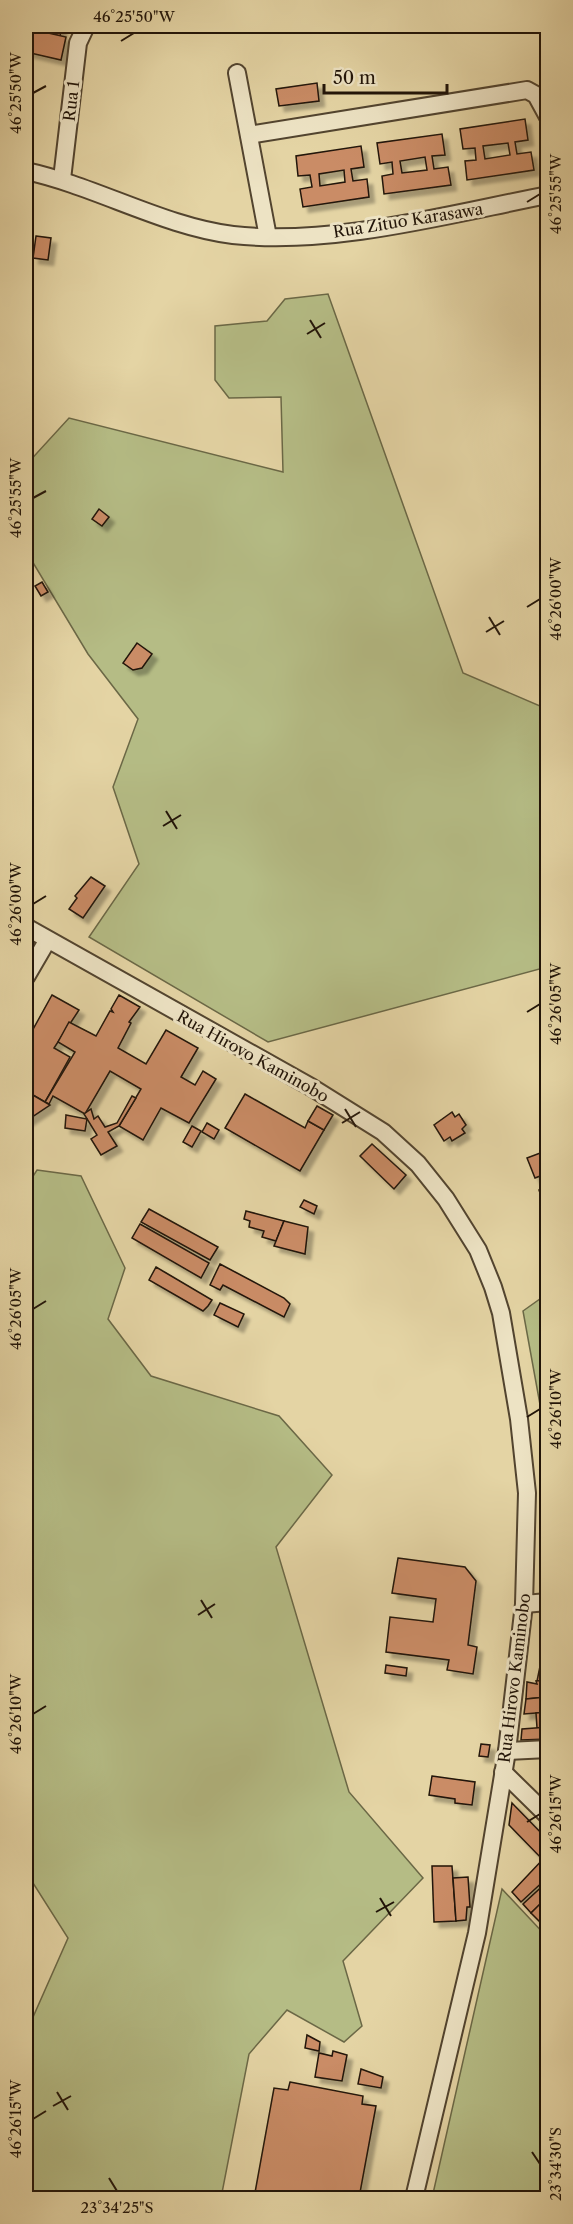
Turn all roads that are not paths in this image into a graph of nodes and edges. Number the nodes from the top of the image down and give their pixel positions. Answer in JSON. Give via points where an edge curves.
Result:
{"nodes":[{"id":1,"x":86,"y":26,"type":"edge"},
{"id":2,"x":237,"y":74,"type":"dead end"},
{"id":3,"x":548,"y":117,"type":"edge"},
{"id":4,"x":249,"y":135,"type":"junction"},
{"id":5,"x":26,"y":171,"type":"edge"},
{"id":6,"x":62,"y":179,"type":"junction"},
{"id":7,"x":548,"y":195,"type":"edge"},
{"id":8,"x":268,"y":237,"type":"junction"},
{"id":9,"x":26,"y":927,"type":"edge"},
{"id":10,"x":47,"y":941,"type":"junction"},
{"id":11,"x":26,"y":977,"type":"edge"},
{"id":12,"x":548,"y":1602,"type":"edge"},
{"id":13,"x":524,"y":1604,"type":"junction"},
{"id":14,"x":548,"y":1749,"type":"edge"},
{"id":15,"x":507,"y":1751,"type":"junction"},
{"id":16,"x":503,"y":1772,"type":"junction"},
{"id":17,"x":548,"y":1816,"type":"edge"},
{"id":18,"x":414,"y":2199,"type":"edge"}],
"edges":[{"from":1,"to":6,"type":"street","name":"Rua 1","via":[[78,43]]},
{"from":2,"to":4,"type":"street"},
{"from":3,"to":4,"type":"street","via":[[536,95],[527,90]]},
{"from":4,"to":8,"type":"street"},
{"from":5,"to":6,"type":"street","name":"Rua Zituo Karasawa"},
{"from":6,"to":8,"type":"street","name":"Rua Zituo Karasawa","via":[[188,225],[232,235]]},
{"from":7,"to":8,"type":"street","name":"Rua Zituo Karasawa","via":[[372,229]]},
{"from":9,"to":10,"type":"street","name":"Rua Hirovo Kaminobo"},
{"from":10,"to":11,"type":"street"},
{"from":10,"to":13,"type":"street","name":"Rua Hirovo Kaminobo","via":[[383,1132],[418,1164],[446,1199],[478,1250],[501,1312],[527,1493]]},
{"from":12,"to":13,"type":"street"},
{"from":13,"to":15,"type":"street","name":"Rua Hirovo Kaminobo"},
{"from":14,"to":15,"type":"street"},
{"from":15,"to":16,"type":"street","name":"Rua Hirovo Kaminobo"},
{"from":16,"to":17,"type":"street"},
{"from":16,"to":18,"type":"street","name":"Rua Hirovo Kaminobo","via":[[477,1933]]}]}
